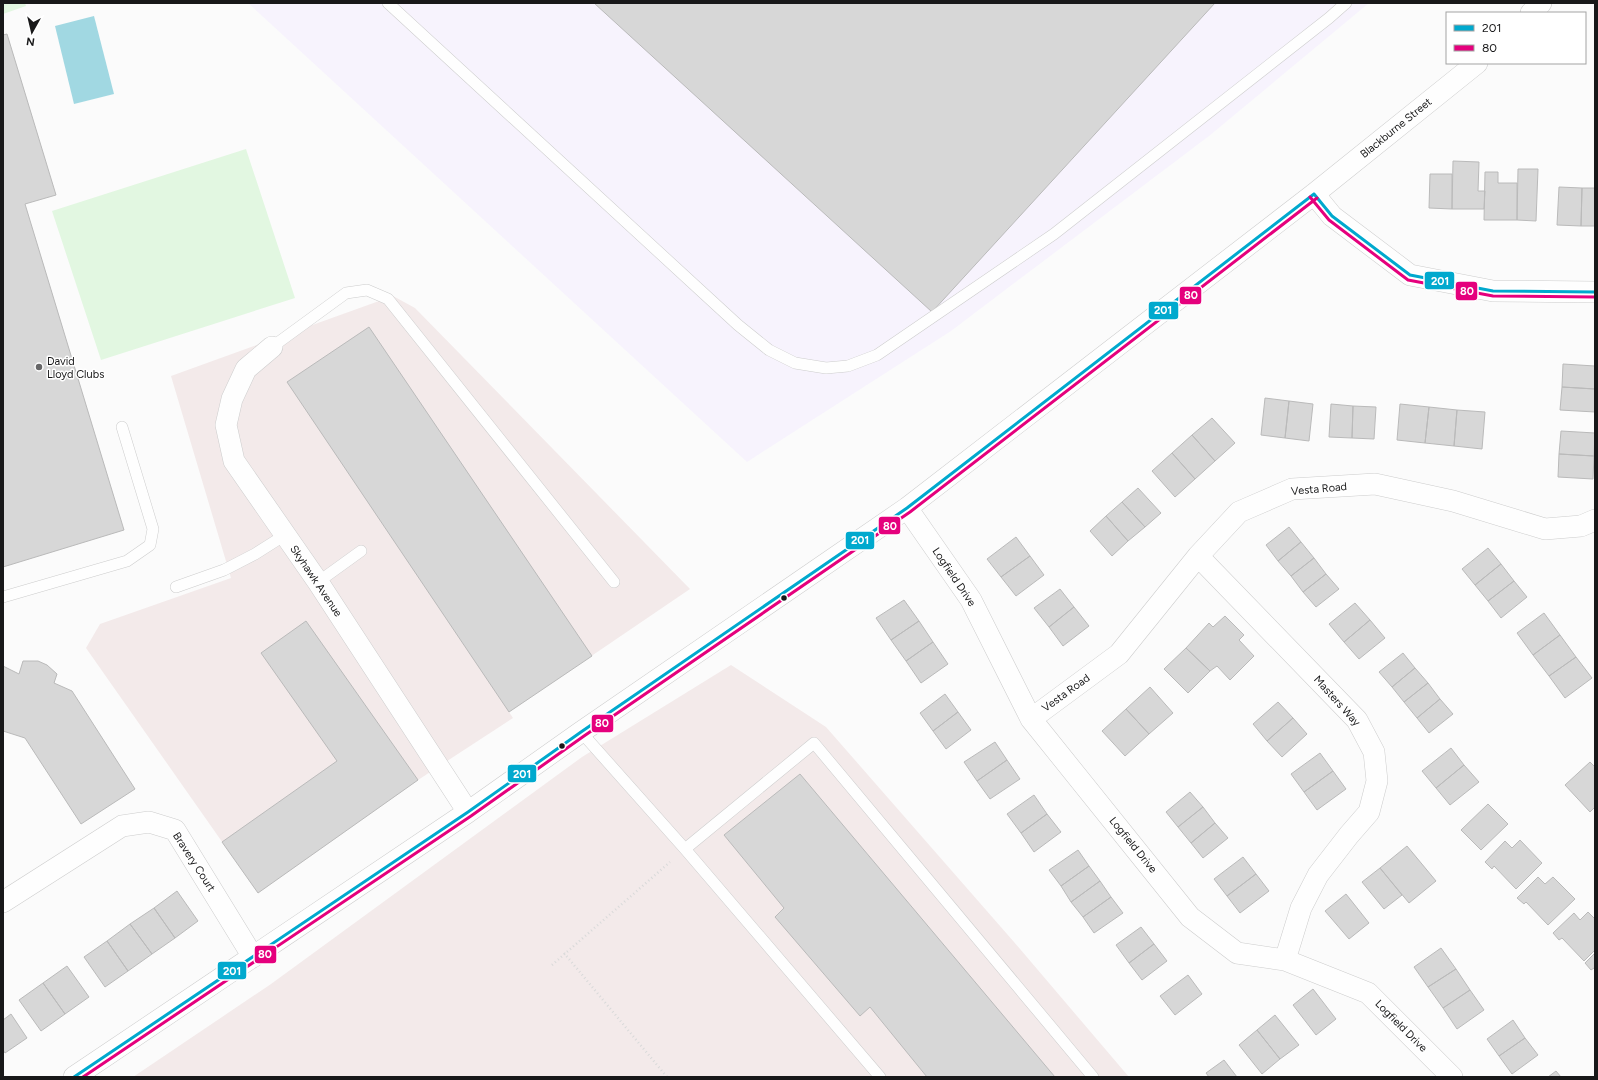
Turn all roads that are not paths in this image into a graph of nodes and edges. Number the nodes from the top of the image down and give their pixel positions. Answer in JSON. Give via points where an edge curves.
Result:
{"nodes":[{"id":1,"x":388,"y":3,"type":"edge"},
{"id":2,"x":1346,"y":3,"type":"edge"},
{"id":3,"x":1541,"y":3,"type":"edge"},
{"id":4,"x":1532,"y":12,"type":"edge"},
{"id":5,"x":1477,"y":64,"type":"edge"},
{"id":6,"x":1314,"y":194,"type":"junction"},
{"id":7,"x":1595,"y":292,"type":"edge"},
{"id":8,"x":272,"y":347,"type":"joint"},
{"id":9,"x":122,"y":427,"type":"dead end"},
{"id":10,"x":907,"y":508,"type":"junction"},
{"id":11,"x":1595,"y":520,"type":"edge"},
{"id":12,"x":285,"y":535,"type":"junction"},
{"id":13,"x":362,"y":551,"type":"dead end"},
{"id":14,"x":1198,"y":556,"type":"junction"},
{"id":15,"x":318,"y":582,"type":"junction"},
{"id":16,"x":614,"y":582,"type":"dead end"},
{"id":17,"x":176,"y":587,"type":"dead end"},
{"id":18,"x":3,"y":597,"type":"edge"},
{"id":19,"x":1030,"y":719,"type":"junction"},
{"id":20,"x":581,"y":732,"type":"junction"},
{"id":21,"x":468,"y":812,"type":"junction"},
{"id":22,"x":685,"y":849,"type":"junction"},
{"id":23,"x":3,"y":902,"type":"edge"},
{"id":24,"x":253,"y":956,"type":"junction"},
{"id":25,"x":1285,"y":960,"type":"junction"},
{"id":26,"x":74,"y":1077,"type":"edge"},
{"id":27,"x":880,"y":1077,"type":"edge"},
{"id":28,"x":1093,"y":1077,"type":"edge"},
{"id":29,"x":1452,"y":1077,"type":"edge"}],
"edges":[{"from":1,"to":2,"type":"lane","via":[[738,325],[769,350],[795,363],[826,368],[848,366],[877,355],[1054,234]]},
{"from":3,"to":4,"type":"street"},
{"from":5,"to":6,"type":"street","name":"Blackburne Street"},
{"from":6,"to":7,"type":"street","via":[[1332,216],[1410,275],[1493,291]]},
{"from":6,"to":10,"type":"street","name":"Blackburne Street"},
{"from":8,"to":12,"type":"street","name":"Skyhawk Avenue","via":[[246,369],[232,399],[226,425],[234,461]]},
{"from":8,"to":16,"type":"lane","via":[[346,293],[367,290],[388,299]]},
{"from":9,"to":18,"type":"lane","via":[[154,529],[150,545],[128,561]]},
{"from":10,"to":19,"type":"street","name":"Logfield Drive","via":[[971,600]]},
{"from":10,"to":20,"type":"street","name":"Blackburne Street"},
{"from":11,"to":14,"type":"street","name":"Vesta Road","via":[[1581,526],[1546,529],[1453,500],[1375,484],[1292,489],[1239,512]]},
{"from":12,"to":15,"type":"street","name":"Skyhawk Avenue"},
{"from":12,"to":17,"type":"lane","via":[[224,570]]},
{"from":13,"to":15,"type":"lane"},
{"from":14,"to":19,"type":"street","name":"Vesta Road","via":[[1119,654]]},
{"from":14,"to":25,"type":"street","name":"Masters Way","via":[[1357,720],[1374,752],[1377,781],[1369,812],[1318,875],[1301,908]]},
{"from":15,"to":21,"type":"street","name":"Skyhawk Avenue"},
{"from":19,"to":25,"type":"street","name":"Logfield Drive","via":[[1190,917],[1237,954]]},
{"from":20,"to":21,"type":"street","name":"Blackburne Street"},
{"from":20,"to":22,"type":"lane"},
{"from":21,"to":24,"type":"street","name":"Blackburne Street"},
{"from":22,"to":27,"type":"lane"},
{"from":22,"to":28,"type":"lane","via":[[814,743]]},
{"from":23,"to":24,"type":"street","name":"Bravery Court","via":[[122,826],[149,822],[175,830]]},
{"from":24,"to":26,"type":"street","name":"Blackburne Street"},
{"from":25,"to":29,"type":"street","name":"Logfield Drive","via":[[1368,992]]}]}
